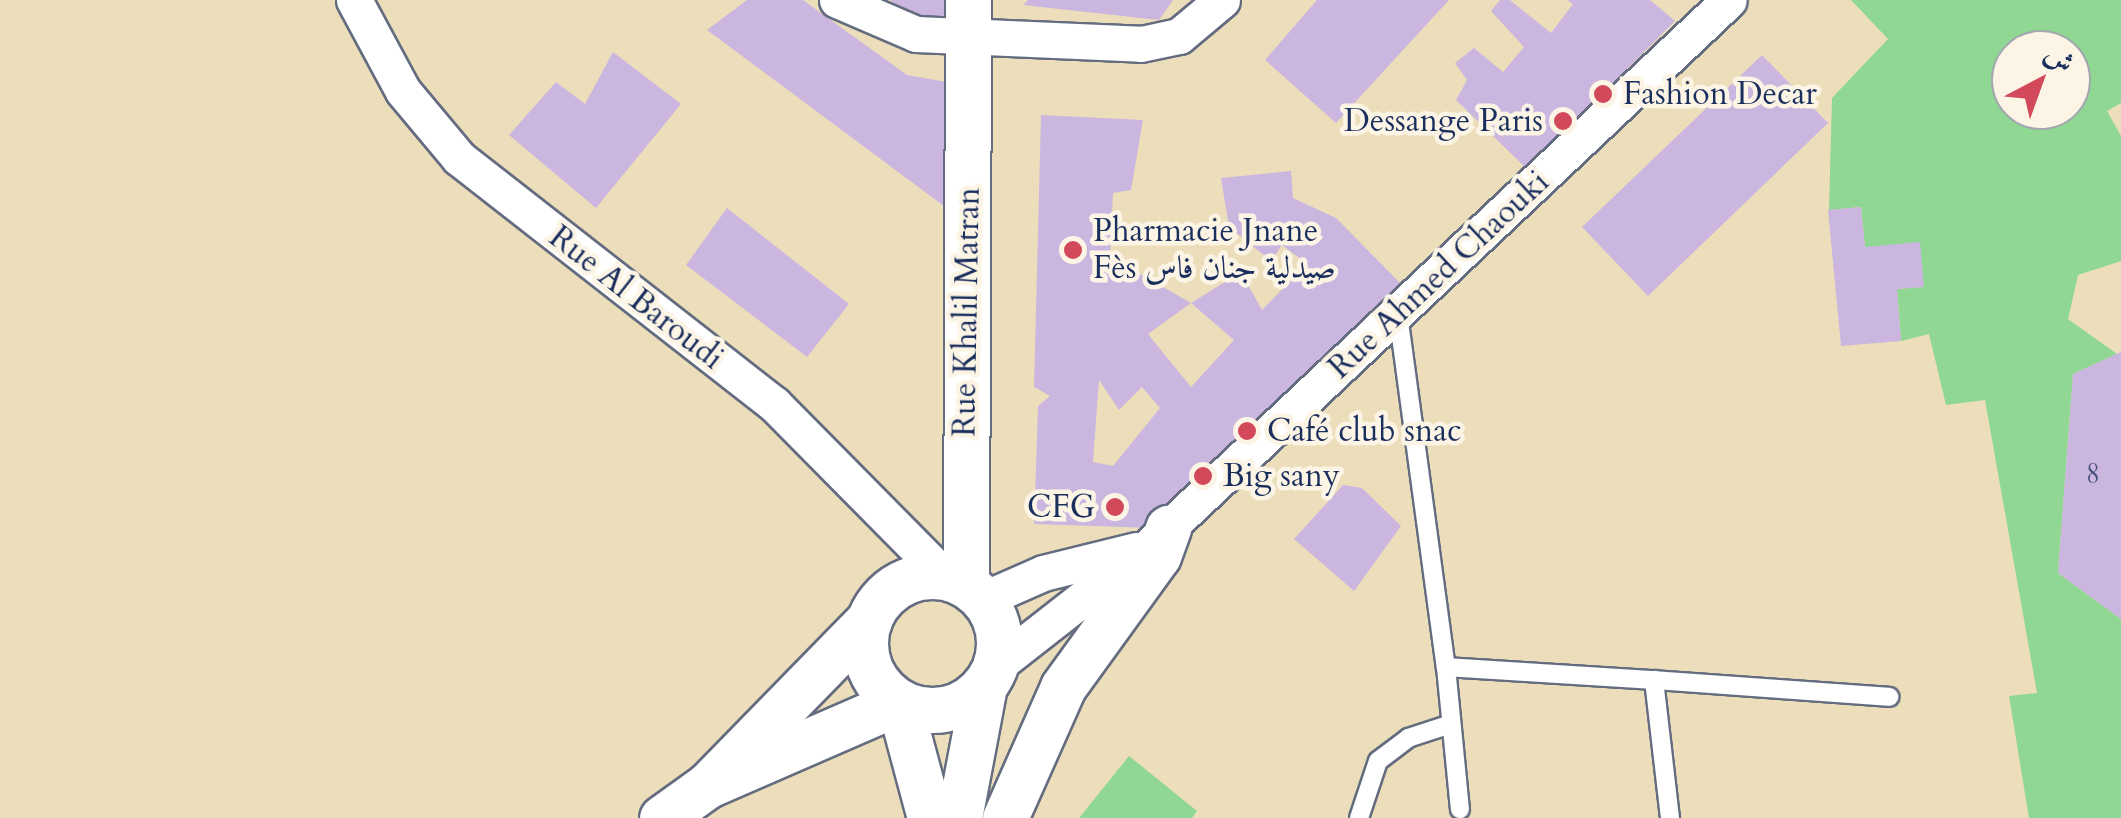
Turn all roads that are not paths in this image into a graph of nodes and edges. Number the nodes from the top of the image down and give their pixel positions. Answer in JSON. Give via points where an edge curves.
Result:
{"nodes":[{"id":1,"x":354,"y":0,"type":"edge"},
{"id":2,"x":837,"y":0,"type":"edge"},
{"id":3,"x":1222,"y":0,"type":"edge"},
{"id":4,"x":1729,"y":0,"type":"edge"},
{"id":5,"x":969,"y":20,"type":"edge"},
{"id":6,"x":1398,"y":314,"type":"junction"},
{"id":7,"x":1157,"y":538,"type":"junction"},
{"id":8,"x":964,"y":587,"type":"junction"},
{"id":9,"x":869,"y":620,"type":"junction"},
{"id":10,"x":1446,"y":667,"type":"junction"},
{"id":11,"x":990,"y":676,"type":"junction"},
{"id":12,"x":1654,"y":680,"type":"junction"},
{"id":13,"x":1889,"y":697,"type":"dead end"},
{"id":14,"x":899,"y":702,"type":"junction"},
{"id":15,"x":1448,"y":725,"type":"junction"},
{"id":16,"x":708,"y":785,"type":"junction"},
{"id":17,"x":1460,"y":809,"type":"dead end"},
{"id":18,"x":662,"y":818,"type":"edge"},
{"id":19,"x":930,"y":818,"type":"edge"},
{"id":20,"x":959,"y":818,"type":"edge"},
{"id":21,"x":1005,"y":818,"type":"edge"},
{"id":22,"x":1360,"y":818,"type":"edge"},
{"id":23,"x":1670,"y":818,"type":"edge"}],
"edges":[{"from":1,"to":8,"type":"street","name":"Rue Al Baroudi","via":[[403,90],[459,158],[774,404]]},
{"from":2,"to":5,"type":"street","via":[[916,34]]},
{"from":3,"to":5,"type":"street","via":[[1179,36],[1141,44]]},
{"from":4,"to":6,"type":"street","name":"Rue Ahmed Chaouki"},
{"from":5,"to":8,"type":"street","name":"Rue Khalil Matran"},
{"from":6,"to":7,"type":"street","name":"Rue Ahmed Chaouki"},
{"from":6,"to":10,"type":"lane"},
{"from":7,"to":8,"type":"street","name":"Rue Ahmed Chaouki","via":[[1044,574]]},
{"from":7,"to":11,"type":"street","name":"Rue Ahmed Chaouki"},
{"from":7,"to":21,"type":"street","via":[[1158,556],[1064,687]]},
{"from":8,"to":9,"type":"street","via":[[898,585]]},
{"from":8,"to":11,"type":"street","via":[[996,620]]},
{"from":9,"to":14,"type":"street","via":[[869,666]]},
{"from":9,"to":16,"type":"street"},
{"from":10,"to":12,"type":"lane"},
{"from":10,"to":15,"type":"lane"},
{"from":11,"to":14,"type":"street","via":[[945,709]]},
{"from":11,"to":20,"type":"street"},
{"from":12,"to":13,"type":"lane"},
{"from":12,"to":23,"type":"lane"},
{"from":14,"to":16,"type":"street"},
{"from":14,"to":19,"type":"street"},
{"from":15,"to":17,"type":"lane"},
{"from":15,"to":22,"type":"lane","via":[[1408,738],[1378,761]]},
{"from":16,"to":18,"type":"street"}]}
